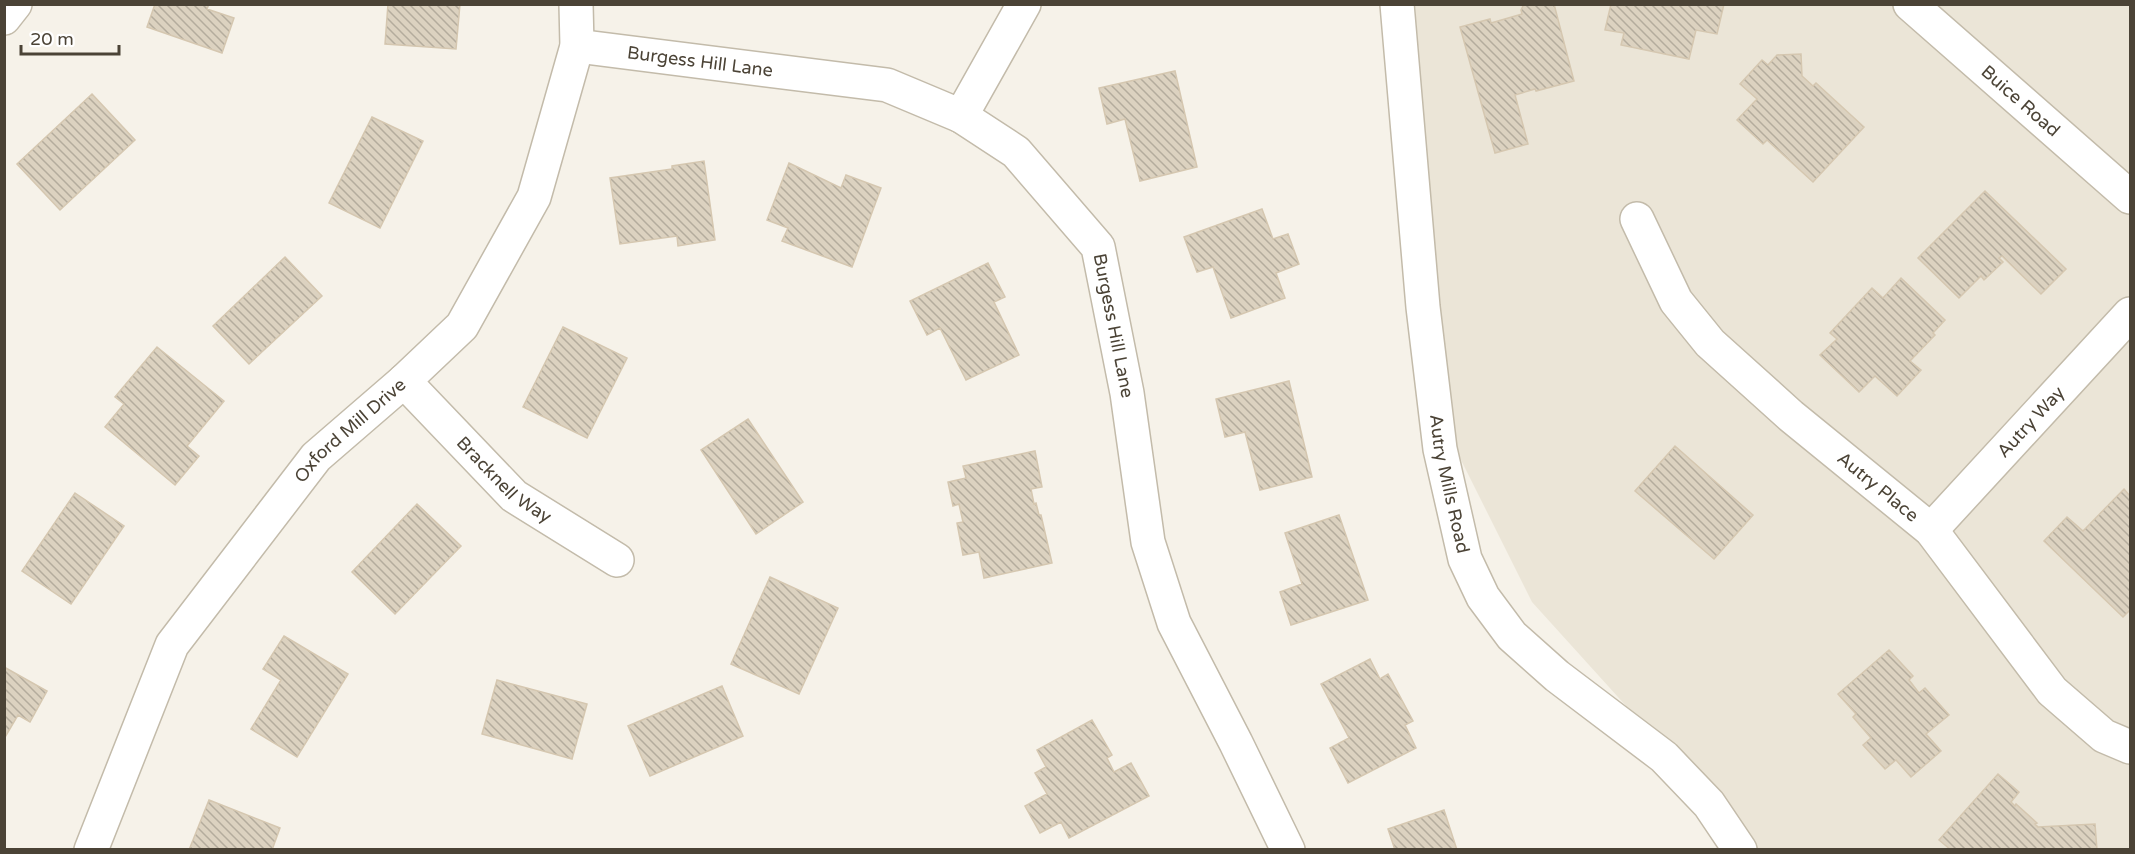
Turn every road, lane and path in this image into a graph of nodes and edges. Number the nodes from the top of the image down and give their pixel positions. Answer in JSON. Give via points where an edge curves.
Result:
{"nodes":[{"id":1,"x":15,"y":4,"type":"edge"},
{"id":2,"x":576,"y":4,"type":"edge"},
{"id":3,"x":1024,"y":4,"type":"edge"},
{"id":4,"x":1397,"y":4,"type":"edge"},
{"id":5,"x":1910,"y":4,"type":"edge"},
{"id":6,"x":4,"y":18,"type":"edge"},
{"id":7,"x":577,"y":46,"type":"junction"},
{"id":8,"x":961,"y":116,"type":"junction"},
{"id":9,"x":2130,"y":197,"type":"edge"},
{"id":10,"x":1637,"y":219,"type":"dead end"},
{"id":11,"x":2130,"y":314,"type":"edge"},
{"id":12,"x":404,"y":381,"type":"junction"},
{"id":13,"x":1931,"y":530,"type":"junction"},
{"id":14,"x":617,"y":560,"type":"dead end"},
{"id":15,"x":2130,"y":747,"type":"edge"},
{"id":16,"x":91,"y":849,"type":"edge"},
{"id":17,"x":1288,"y":849,"type":"edge"},
{"id":18,"x":1740,"y":849,"type":"edge"}],
"edges":[{"from":1,"to":6,"type":"street"},
{"from":2,"to":7,"type":"street","name":"Oxford Mill Drive"},
{"from":3,"to":8,"type":"street"},
{"from":4,"to":18,"type":"street","name":"Autry Mills Road","via":[[1438,437],[1465,559],[1483,597],[1512,636],[1557,676],[1664,757],[1709,804]]},
{"from":5,"to":9,"type":"street","name":"Buice Road"},
{"from":7,"to":8,"type":"street","name":"Burgess Hill Lane","via":[[887,85]]},
{"from":7,"to":12,"type":"street","name":"Oxford Mill Drive","via":[[534,197],[462,326]]},
{"from":8,"to":17,"type":"street","name":"Burgess Hill Lane","via":[[1016,152],[1098,247],[1127,393],[1148,542],[1174,623]]},
{"from":10,"to":13,"type":"street","name":"Autry Place","via":[[1676,301],[1710,343],[1791,416]]},
{"from":11,"to":13,"type":"street","name":"Autry Way"},
{"from":12,"to":14,"type":"street","name":"Bracknell Way","via":[[513,496]]},
{"from":12,"to":16,"type":"street","name":"Oxford Mill Drive","via":[[316,457],[172,645]]},
{"from":13,"to":15,"type":"street","name":"Autry Place","via":[[2052,691],[2104,735]]}]}
